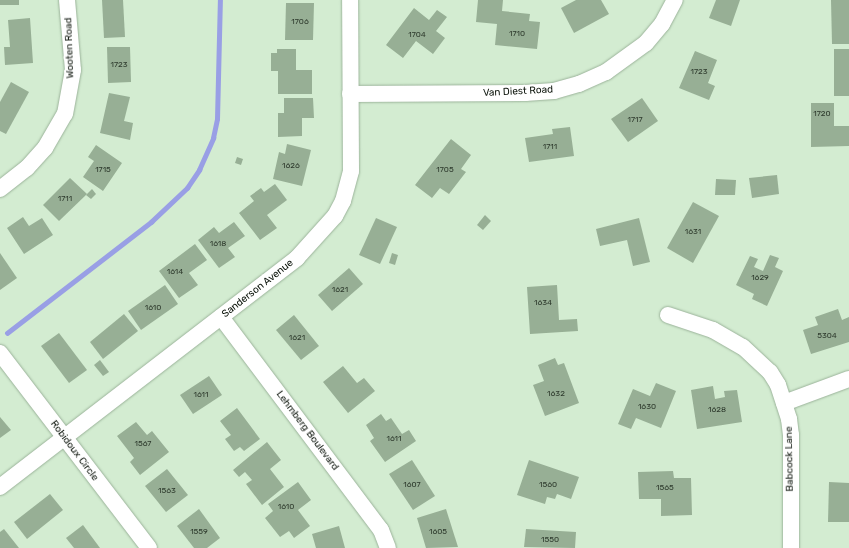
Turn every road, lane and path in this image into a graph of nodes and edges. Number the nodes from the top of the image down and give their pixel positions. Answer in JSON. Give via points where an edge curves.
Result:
{"nodes":[{"id":1,"x":67,"y":0,"type":"edge"},
{"id":2,"x":350,"y":0,"type":"edge"},
{"id":3,"x":675,"y":0,"type":"edge"},
{"id":4,"x":350,"y":94,"type":"junction"},
{"id":5,"x":0,"y":189,"type":"edge"},
{"id":6,"x":668,"y":315,"type":"dead end"},
{"id":7,"x":222,"y":317,"type":"junction"},
{"id":8,"x":0,"y":354,"type":"edge"},
{"id":9,"x":849,"y":379,"type":"edge"},
{"id":10,"x":784,"y":403,"type":"junction"},
{"id":11,"x":64,"y":438,"type":"junction"},
{"id":12,"x":0,"y":487,"type":"edge"},
{"id":13,"x":149,"y":548,"type":"edge"},
{"id":14,"x":388,"y":548,"type":"edge"},
{"id":15,"x":791,"y":548,"type":"edge"}],
"edges":[{"from":1,"to":5,"type":"street","name":"Wooten Road","via":[[73,70],[65,114],[45,148],[27,168]]},
{"from":2,"to":4,"type":"street","name":"Sanderson Avenue"},
{"from":3,"to":4,"type":"street","name":"Van Diest Road","via":[[662,24],[646,43],[606,72],[579,84],[554,91],[525,93]]},
{"from":4,"to":7,"type":"street","name":"Sanderson Avenue","via":[[350,171],[343,201],[335,216],[297,258]]},
{"from":6,"to":10,"type":"street","name":"Babcock Lane","via":[[714,330],[756,356],[770,372]]},
{"from":7,"to":11,"type":"street","name":"Sanderson Avenue"},
{"from":7,"to":14,"type":"street","name":"Lehmberg Boulevard","via":[[381,530]]},
{"from":8,"to":11,"type":"street","name":"Robidoux Circle"},
{"from":9,"to":10,"type":"street"},
{"from":10,"to":15,"type":"street","name":"Babcock Lane","via":[[791,435]]},
{"from":11,"to":12,"type":"street","name":"Sanderson Avenue"},
{"from":11,"to":13,"type":"street","name":"Robidoux Circle"}]}
